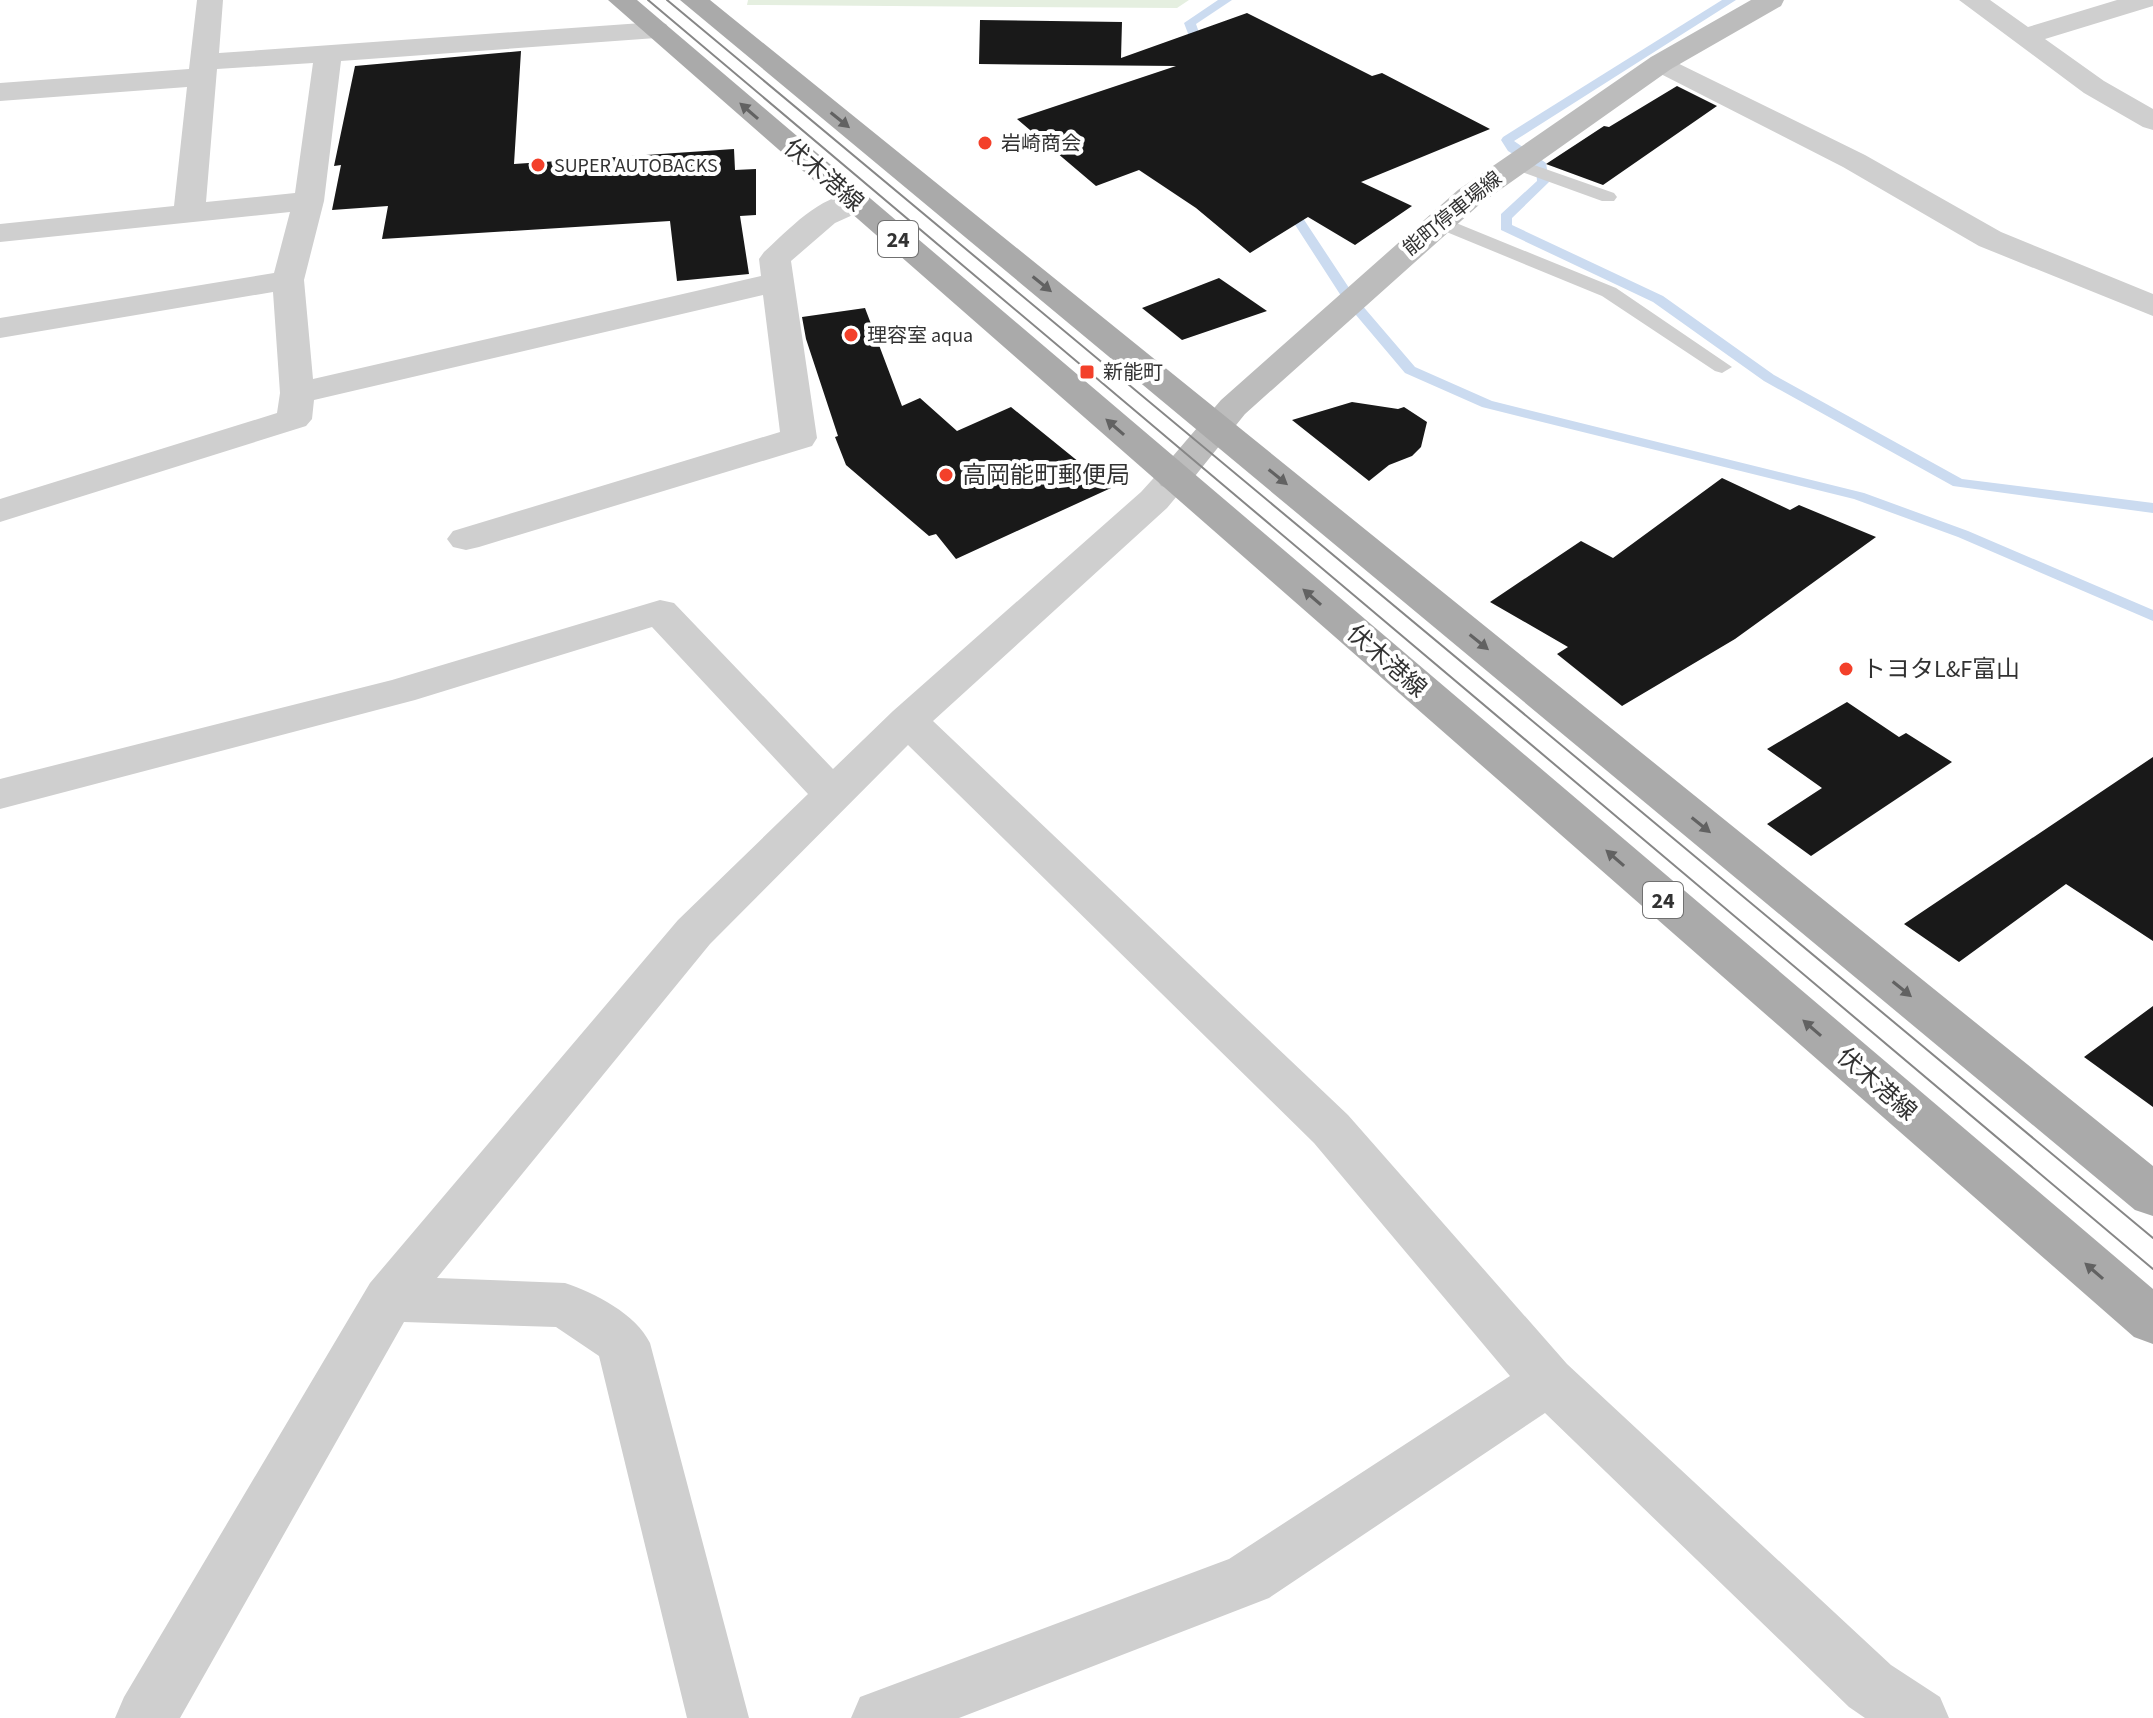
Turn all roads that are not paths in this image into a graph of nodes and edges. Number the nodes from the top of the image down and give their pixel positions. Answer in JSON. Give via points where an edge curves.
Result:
{"nodes":[{"id":1,"x":210,"y":0,"type":"edge"},
{"id":2,"x":621,"y":0,"type":"edge"},
{"id":3,"x":693,"y":0,"type":"edge"},
{"id":4,"x":1771,"y":0,"type":"edge"},
{"id":5,"x":1972,"y":0,"type":"edge"},
{"id":6,"x":2145,"y":0,"type":"edge"},
{"id":7,"x":656,"y":30,"type":"junction"},
{"id":8,"x":2024,"y":37,"type":"junction"},
{"id":9,"x":328,"y":55,"type":"junction"},
{"id":10,"x":1661,"y":63,"type":"junction"},
{"id":11,"x":204,"y":69,"type":"junction"},
{"id":12,"x":0,"y":92,"type":"edge"},
{"id":13,"x":2153,"y":121,"type":"edge"},
{"id":14,"x":1514,"y":163,"type":"junction"},
{"id":15,"x":1608,"y":197,"type":"dead end"},
{"id":16,"x":309,"y":201,"type":"junction"},
{"id":17,"x":855,"y":202,"type":"junction"},
{"id":18,"x":189,"y":213,"type":"junction"},
{"id":19,"x":1439,"y":222,"type":"junction"},
{"id":20,"x":0,"y":233,"type":"edge"},
{"id":21,"x":288,"y":280,"type":"junction"},
{"id":22,"x":777,"y":282,"type":"junction"},
{"id":23,"x":2153,"y":306,"type":"edge"},
{"id":24,"x":0,"y":328,"type":"edge"},
{"id":25,"x":1722,"y":367,"type":"dead end"},
{"id":26,"x":297,"y":393,"type":"junction"},
{"id":27,"x":1218,"y":427,"type":"junction"},
{"id":28,"x":1174,"y":478,"type":"junction"},
{"id":29,"x":0,"y":511,"type":"edge"},
{"id":30,"x":466,"y":539,"type":"dead end"},
{"id":31,"x":908,"y":721,"type":"junction"},
{"id":32,"x":0,"y":794,"type":"edge"},
{"id":33,"x":833,"y":795,"type":"junction"},
{"id":34,"x":2153,"y":1195,"type":"edge"},
{"id":35,"x":389,"y":1299,"type":"junction"},
{"id":36,"x":2153,"y":1321,"type":"edge"},
{"id":37,"x":1548,"y":1381,"type":"junction"},
{"id":38,"x":146,"y":1718,"type":"edge"},
{"id":39,"x":718,"y":1718,"type":"edge"},
{"id":40,"x":882,"y":1718,"type":"edge"},
{"id":41,"x":1918,"y":1718,"type":"edge"}],
"edges":[{"from":1,"to":11,"type":"street"},
{"from":2,"to":7,"type":"main road","name":"伏木港線","number":"24"},
{"from":3,"to":27,"type":"main road","number":"24","one_way":true},
{"from":4,"to":10,"type":"main road","name":"能町停車場線"},
{"from":5,"to":8,"type":"street"},
{"from":6,"to":8,"type":"street"},
{"from":7,"to":9,"type":"street"},
{"from":17,"to":7,"type":"main road","name":"伏木港線","number":"24","one_way":true},
{"from":8,"to":13,"type":"street"},
{"from":9,"to":11,"type":"street"},
{"from":9,"to":16,"type":"street"},
{"from":10,"to":14,"type":"main road","name":"能町停車場線"},
{"from":10,"to":23,"type":"street","via":[[1854,161],[1990,239]]},
{"from":11,"to":12,"type":"street"},
{"from":11,"to":18,"type":"street"},
{"from":14,"to":15,"type":"lane"},
{"from":14,"to":19,"type":"main road","name":"能町停車場線"},
{"from":16,"to":18,"type":"street"},
{"from":16,"to":21,"type":"street"},
{"from":17,"to":22,"type":"street","via":[[824,216],[775,259]]},
{"from":28,"to":17,"type":"main road","name":"伏木港線","number":"24","one_way":true},
{"from":18,"to":20,"type":"street"},
{"from":19,"to":25,"type":"lane","via":[[1609,292]]},
{"from":19,"to":27,"type":"main road","name":"能町停車場線","via":[[1233,407]]},
{"from":21,"to":24,"type":"street"},
{"from":21,"to":26,"type":"street"},
{"from":22,"to":26,"type":"street"},
{"from":22,"to":30,"type":"street","via":[[799,438]]},
{"from":26,"to":29,"type":"street","via":[[294,419]]},
{"from":27,"to":28,"type":"main road","name":"能町停車場線"},
{"from":27,"to":34,"type":"main road","number":"24","one_way":true},
{"from":28,"to":31,"type":"street"},
{"from":36,"to":28,"type":"main road","name":"伏木港線","number":"24","one_way":true},
{"from":31,"to":33,"type":"street"},
{"from":31,"to":37,"type":"street","via":[[1331,1129]]},
{"from":32,"to":33,"type":"street","via":[[401,691],[660,612]]},
{"from":33,"to":35,"type":"street","via":[[694,932]]},
{"from":35,"to":38,"type":"street"},
{"from":35,"to":39,"type":"street","via":[[565,1305],[623,1343]]},
{"from":37,"to":40,"type":"street","via":[[1248,1579]]},
{"from":37,"to":41,"type":"street","via":[[1870,1686]]}]}
